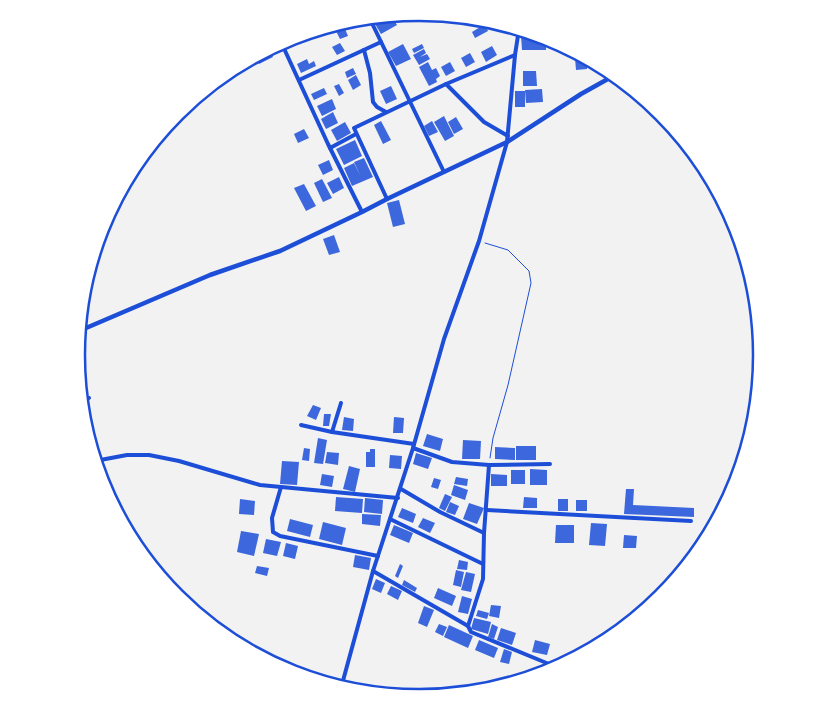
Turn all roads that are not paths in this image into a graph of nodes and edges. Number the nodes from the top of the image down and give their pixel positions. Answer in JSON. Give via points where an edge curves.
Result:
{"nodes":[{"id":1,"x":373,"y":24,"type":"edge"},
{"id":2,"x":518,"y":37,"type":"edge"},
{"id":3,"x":381,"y":42,"type":"junction"},
{"id":4,"x":285,"y":50,"type":"edge"},
{"id":5,"x":364,"y":50,"type":"junction"},
{"id":6,"x":514,"y":55,"type":"junction"},
{"id":7,"x":607,"y":79,"type":"edge"},
{"id":8,"x":299,"y":80,"type":"junction"},
{"id":9,"x":446,"y":84,"type":"junction"},
{"id":10,"x":409,"y":102,"type":"junction"},
{"id":11,"x":386,"y":112,"type":"junction"},
{"id":12,"x":356,"y":134,"type":"junction"},
{"id":13,"x":508,"y":136,"type":"junction"},
{"id":14,"x":507,"y":142,"type":"junction"},
{"id":15,"x":330,"y":148,"type":"junction"},
{"id":16,"x":444,"y":172,"type":"junction"},
{"id":17,"x":387,"y":199,"type":"junction"},
{"id":18,"x":362,"y":212,"type":"junction"},
{"id":19,"x":87,"y":327,"type":"edge"},
{"id":20,"x":341,"y":402,"type":"dead end"},
{"id":21,"x":301,"y":425,"type":"dead end"},
{"id":22,"x":332,"y":432,"type":"junction"},
{"id":23,"x":414,"y":446,"type":"junction"},
{"id":24,"x":102,"y":460,"type":"edge"},
{"id":25,"x":550,"y":464,"type":"dead end"},
{"id":26,"x":489,"y":465,"type":"junction"},
{"id":27,"x":281,"y":487,"type":"junction"},
{"id":28,"x":400,"y":489,"type":"junction"},
{"id":29,"x":398,"y":498,"type":"junction"},
{"id":30,"x":487,"y":510,"type":"junction"},
{"id":31,"x":390,"y":519,"type":"junction"},
{"id":32,"x":691,"y":521,"type":"dead end"},
{"id":33,"x":484,"y":533,"type":"junction"},
{"id":34,"x":378,"y":556,"type":"junction"},
{"id":35,"x":483,"y":564,"type":"junction"},
{"id":36,"x":373,"y":571,"type":"junction"},
{"id":37,"x":468,"y":626,"type":"junction"},
{"id":38,"x":547,"y":663,"type":"edge"},
{"id":39,"x":343,"y":679,"type":"edge"}],
"edges":[{"from":1,"to":3,"type":"street"},
{"from":2,"to":6,"type":"street"},
{"from":3,"to":5,"type":"street"},
{"from":3,"to":10,"type":"street"},
{"from":4,"to":8,"type":"street"},
{"from":5,"to":8,"type":"street"},
{"from":5,"to":11,"type":"street","via":[[373,102]]},
{"from":6,"to":9,"type":"street"},
{"from":6,"to":13,"type":"street"},
{"from":7,"to":14,"type":"street"},
{"from":8,"to":15,"type":"street"},
{"from":9,"to":10,"type":"street"},
{"from":9,"to":13,"type":"street","via":[[484,122]]},
{"from":10,"to":11,"type":"street"},
{"from":10,"to":16,"type":"street"},
{"from":11,"to":12,"type":"street","via":[[354,128]]},
{"from":12,"to":15,"type":"street"},
{"from":12,"to":17,"type":"street"},
{"from":13,"to":14,"type":"street"},
{"from":14,"to":16,"type":"street"},
{"from":14,"to":23,"type":"street","via":[[479,241],[444,338]]},
{"from":15,"to":18,"type":"street"},
{"from":16,"to":17,"type":"street"},
{"from":17,"to":18,"type":"street"},
{"from":18,"to":19,"type":"street","via":[[280,251],[210,275]]},
{"from":20,"to":22,"type":"street"},
{"from":21,"to":22,"type":"street"},
{"from":22,"to":23,"type":"street"},
{"from":23,"to":26,"type":"street","via":[[452,462]]},
{"from":23,"to":28,"type":"street"},
{"from":24,"to":27,"type":"street","via":[[149,455],[260,485]]},
{"from":25,"to":26,"type":"street"},
{"from":26,"to":30,"type":"street"},
{"from":27,"to":29,"type":"street"},
{"from":27,"to":34,"type":"street","via":[[272,518],[273,532]]},
{"from":28,"to":29,"type":"street"},
{"from":28,"to":33,"type":"street"},
{"from":29,"to":31,"type":"street"},
{"from":30,"to":32,"type":"street"},
{"from":30,"to":33,"type":"street"},
{"from":31,"to":34,"type":"street"},
{"from":31,"to":35,"type":"street"},
{"from":33,"to":35,"type":"street"},
{"from":34,"to":36,"type":"street"},
{"from":35,"to":37,"type":"street","via":[[483,579]]},
{"from":36,"to":37,"type":"street"},
{"from":36,"to":39,"type":"street"},
{"from":37,"to":38,"type":"street","via":[[471,632]]}]}
